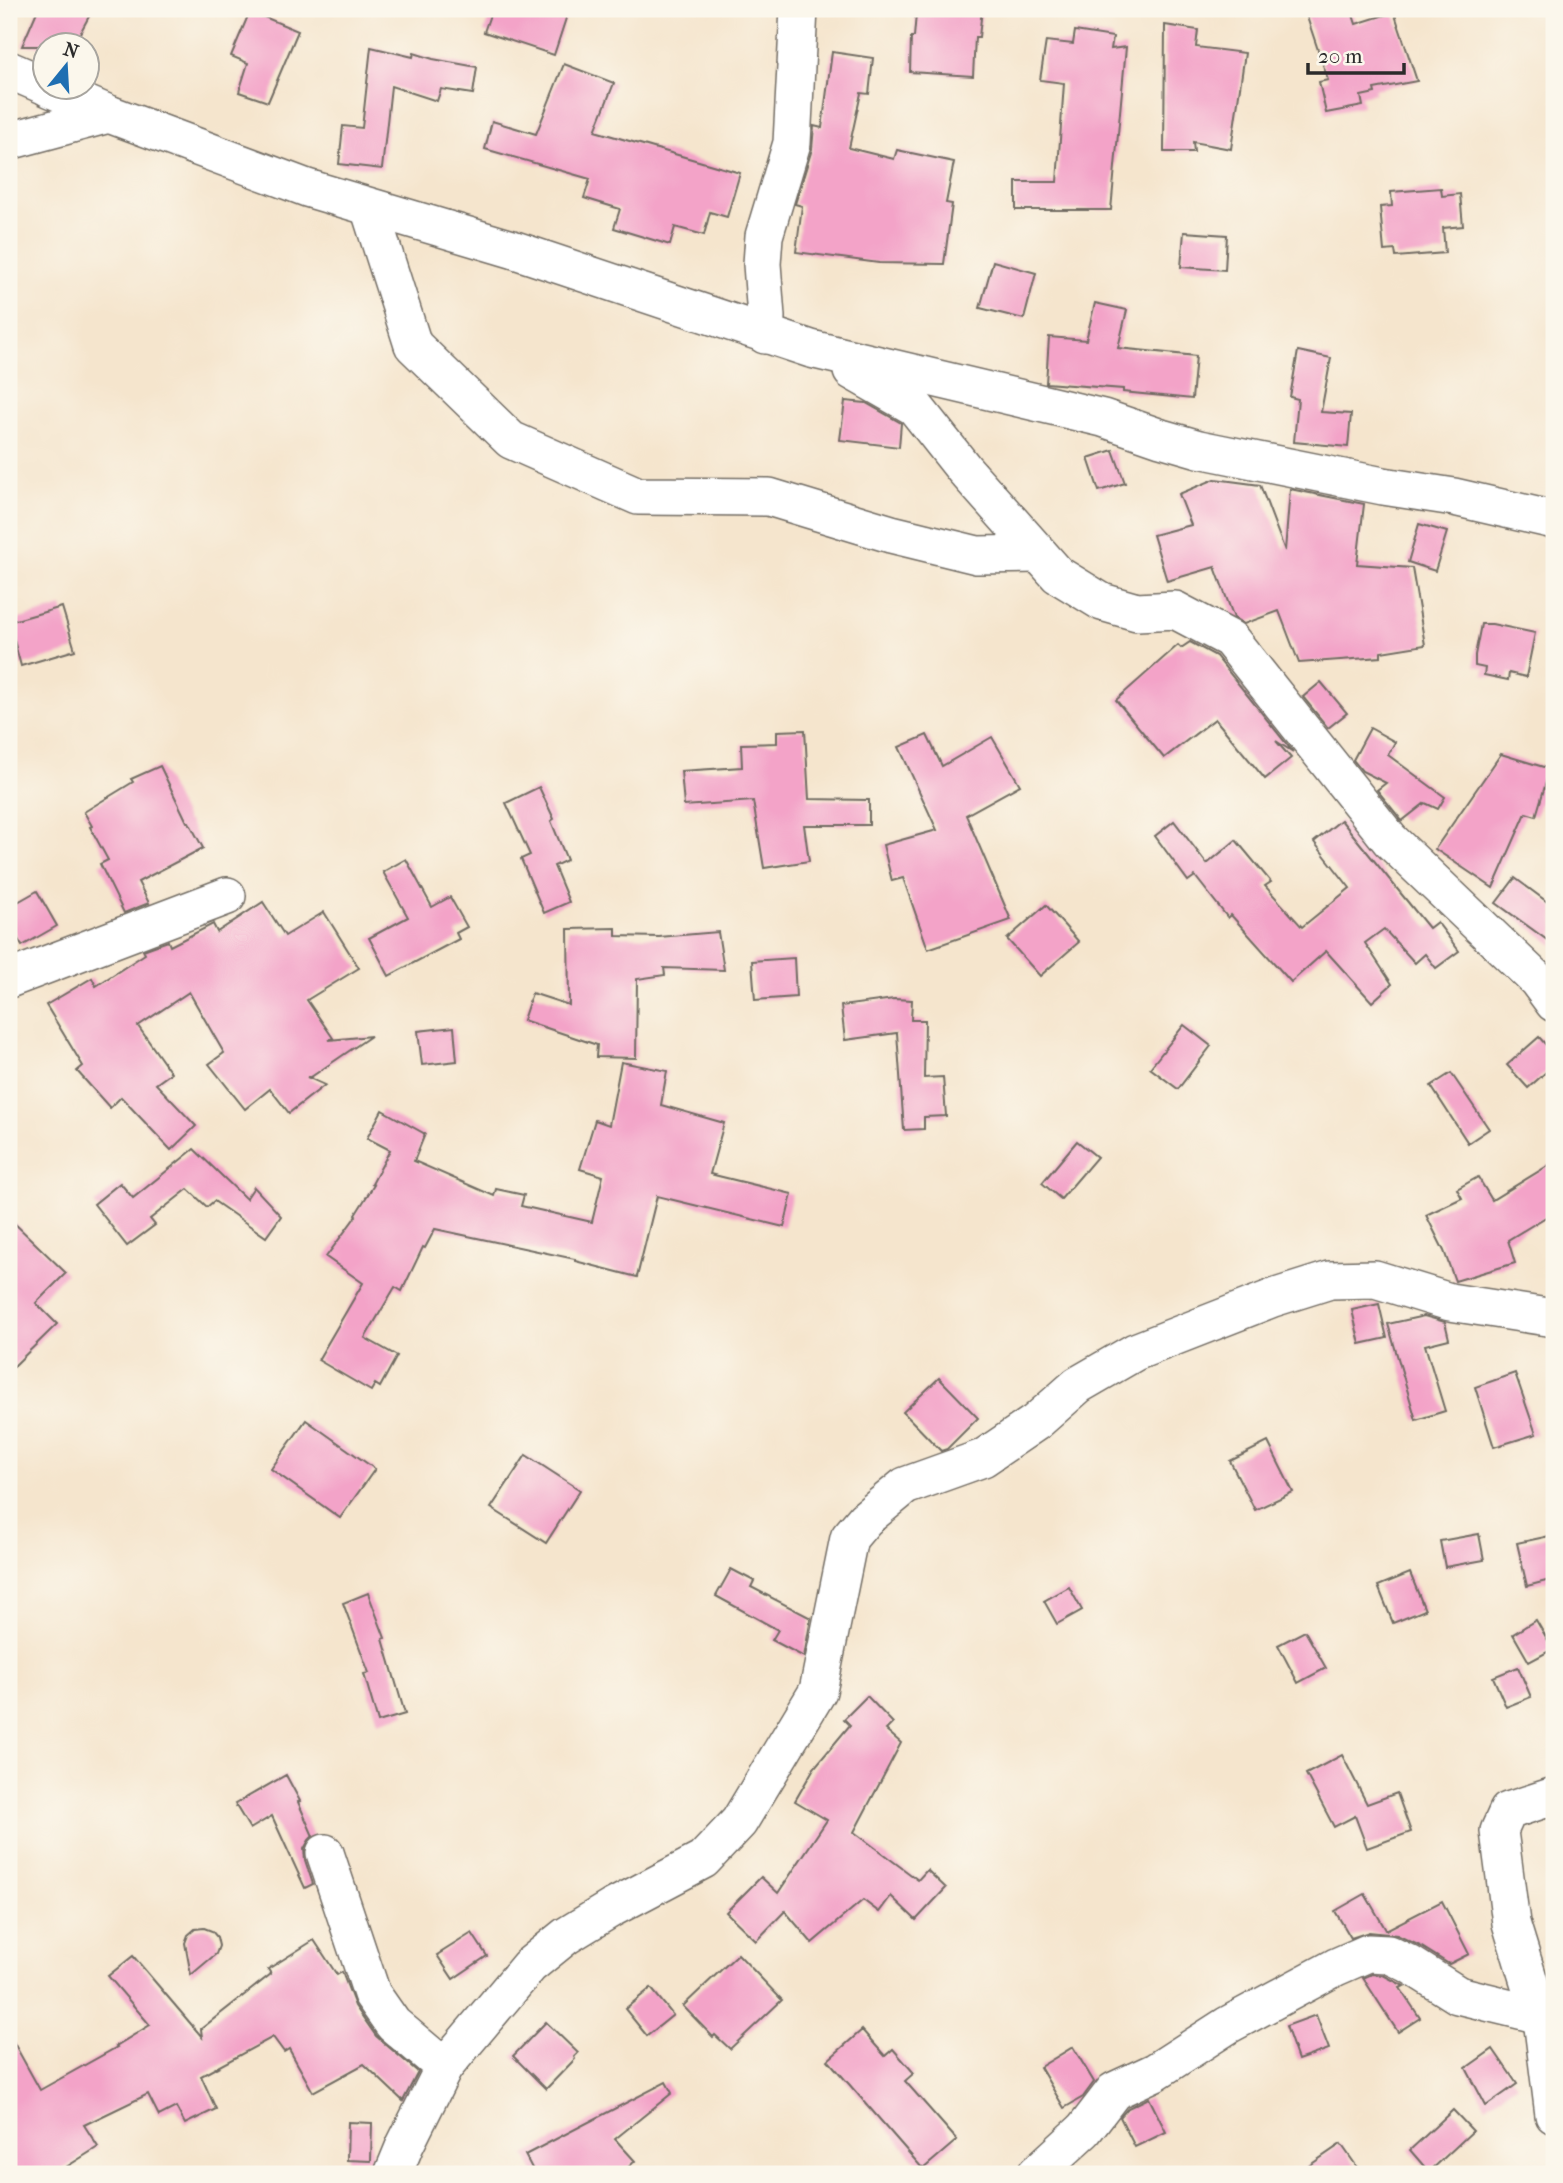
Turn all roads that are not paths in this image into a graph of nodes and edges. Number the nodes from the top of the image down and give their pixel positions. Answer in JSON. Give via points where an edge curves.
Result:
{"nodes":[{"id":1,"x":799,"y":9,"type":"edge"},
{"id":2,"x":9,"y":69,"type":"edge"},
{"id":3,"x":32,"y":80,"type":"edge"},
{"id":4,"x":81,"y":102,"type":"edge"},
{"id":5,"x":109,"y":114,"type":"junction"},
{"id":6,"x":9,"y":141,"type":"edge"},
{"id":7,"x":369,"y":207,"type":"junction"},
{"id":8,"x":765,"y":335,"type":"junction"},
{"id":9,"x":811,"y":349,"type":"junction"},
{"id":10,"x":1554,"y":520,"type":"edge"},
{"id":11,"x":1039,"y":554,"type":"junction"},
{"id":12,"x":227,"y":896,"type":"dead end"},
{"id":13,"x":9,"y":979,"type":"edge"},
{"id":14,"x":1554,"y":1003,"type":"edge"},
{"id":15,"x":1554,"y":1318,"type":"edge"},
{"id":16,"x":1554,"y":1796,"type":"edge"},
{"id":17,"x":325,"y":1853,"type":"dead end"},
{"id":18,"x":1540,"y":2015,"type":"junction"},
{"id":19,"x":444,"y":2067,"type":"junction"},
{"id":20,"x":1554,"y":2115,"type":"edge"},
{"id":21,"x":393,"y":2174,"type":"edge"},
{"id":22,"x":1036,"y":2174,"type":"edge"}],
"edges":[{"from":1,"to":8,"type":"street","via":[[792,144],[764,236]]},
{"from":2,"to":3,"type":"street"},
{"from":4,"to":5,"type":"street"},
{"from":5,"to":6,"type":"street"},
{"from":5,"to":7,"type":"street"},
{"from":7,"to":8,"type":"street","via":[[512,249]]},
{"from":7,"to":11,"type":"street","via":[[413,345],[511,440],[638,496],[769,497],[977,555]]},
{"from":8,"to":9,"type":"street"},
{"from":9,"to":10,"type":"street","via":[[1103,418],[1199,449]]},
{"from":9,"to":11,"type":"street","via":[[915,407]]},
{"from":11,"to":14,"type":"street","via":[[1058,575],[1102,602],[1137,612],[1175,610],[1230,639],[1390,840],[1536,980]]},
{"from":12,"to":13,"type":"street"},
{"from":15,"to":19,"type":"street","via":[[1450,1302],[1375,1279],[1330,1280],[1135,1352],[1078,1385],[1036,1422],[983,1458],[905,1486],[864,1519],[849,1538],[818,1691],[740,1822],[703,1860],[566,1936],[529,1966]]},
{"from":16,"to":18,"type":"street","via":[[1507,1811],[1499,1832],[1511,1923]]},
{"from":17,"to":19,"type":"street","via":[[372,1994],[393,2024]]},
{"from":18,"to":20,"type":"street"},
{"from":18,"to":22,"type":"street","via":[[1458,1995],[1388,1954],[1368,1953],[1336,1966],[1228,2025],[1155,2072],[1114,2091],[1084,2130]]},
{"from":19,"to":21,"type":"street"}]}
